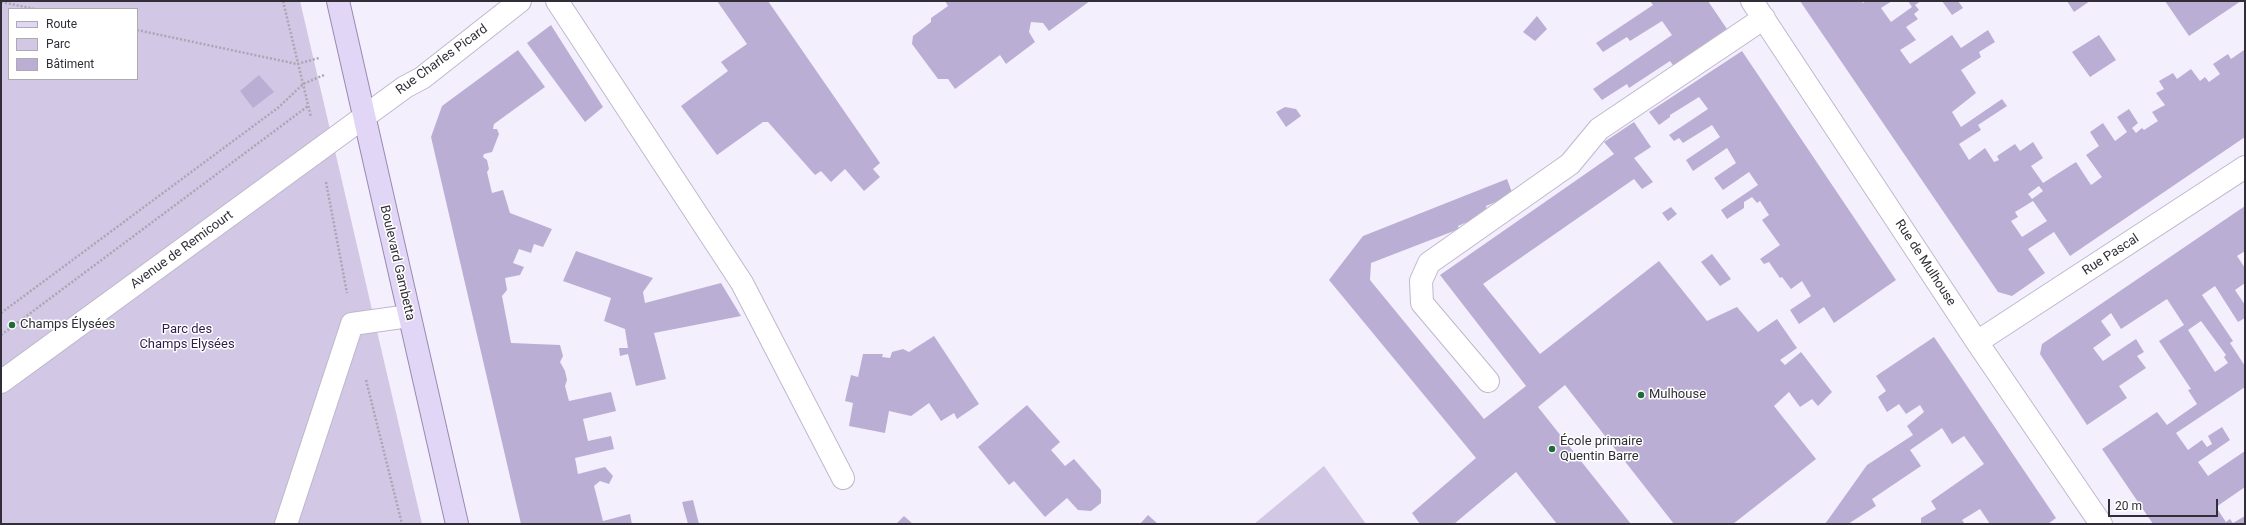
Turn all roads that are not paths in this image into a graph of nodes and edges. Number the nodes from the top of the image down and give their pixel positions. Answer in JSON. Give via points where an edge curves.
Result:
{"nodes":[{"id":1,"x":338,"y":1,"type":"edge"},
{"id":2,"x":520,"y":1,"type":"edge"},
{"id":3,"x":557,"y":1,"type":"edge"},
{"id":4,"x":1758,"y":10,"type":"edge"},
{"id":5,"x":363,"y":119,"type":"junction"},
{"id":6,"x":2245,"y":168,"type":"edge"},
{"id":7,"x":410,"y":316,"type":"junction"},
{"id":8,"x":1977,"y":342,"type":"junction"},
{"id":9,"x":1488,"y":381,"type":"dead end"},
{"id":10,"x":1,"y":382,"type":"edge"},
{"id":11,"x":843,"y":478,"type":"dead end"},
{"id":12,"x":286,"y":524,"type":"edge"},
{"id":13,"x":457,"y":524,"type":"edge"},
{"id":14,"x":2101,"y":524,"type":"edge"}],
"edges":[{"from":1,"to":5,"type":"main road","name":"Boulevard Gambetta"},
{"from":2,"to":5,"type":"street","name":"Rue Charles Picard","via":[[422,78],[405,87]]},
{"from":3,"to":11,"type":"street","via":[[742,283]]},
{"from":4,"to":8,"type":"street","name":"Rue de Mulhouse"},
{"from":4,"to":9,"type":"street","via":[[1599,129],[1570,164],[1429,263],[1421,281],[1422,303]]},
{"from":5,"to":7,"type":"main road","name":"Boulevard Gambetta"},
{"from":5,"to":10,"type":"street","name":"Avenue de Remicourt"},
{"from":6,"to":8,"type":"street","name":"Rue Pascal"},
{"from":7,"to":12,"type":"street","via":[[352,324]]},
{"from":7,"to":13,"type":"main road","name":"Boulevard Gambetta"},
{"from":8,"to":14,"type":"street","name":"Rue de Mulhouse"}]}
